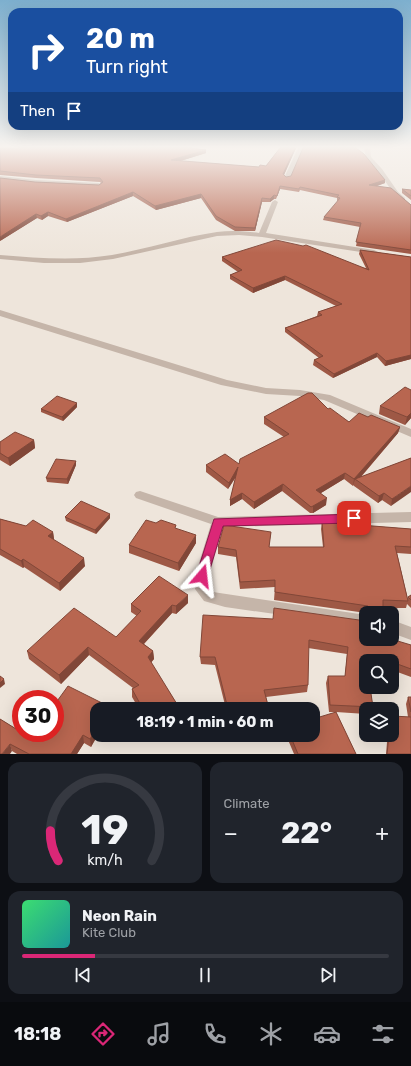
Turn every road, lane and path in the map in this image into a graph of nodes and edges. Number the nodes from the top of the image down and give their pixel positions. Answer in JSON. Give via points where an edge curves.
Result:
{"nodes":[{"id":1,"x":61,"y":183,"type":"edge"},
{"id":2,"x":389,"y":183,"type":"edge"},
{"id":3,"x":99,"y":185,"type":"edge"},
{"id":4,"x":275,"y":202,"type":"edge"},
{"id":5,"x":411,"y":206,"type":"edge"},
{"id":6,"x":262,"y":235,"type":"junction"},
{"id":7,"x":385,"y":253,"type":"edge"},
{"id":8,"x":0,"y":258,"type":"edge"},
{"id":9,"x":0,"y":313,"type":"edge"},
{"id":10,"x":411,"y":433,"type":"edge"},
{"id":11,"x":140,"y":495,"type":"dead end"},
{"id":12,"x":411,"y":517,"type":"edge"},
{"id":13,"x":218,"y":522,"type":"junction"},
{"id":14,"x":359,"y":620,"type":"edge"},
{"id":15,"x":399,"y":629,"type":"edge"},
{"id":16,"x":411,"y":634,"type":"edge"}],
"edges":[{"from":1,"to":3,"type":"street"},
{"from":2,"to":5,"type":"street"},
{"from":4,"to":6,"type":"street"},
{"from":6,"to":7,"type":"street"},
{"from":6,"to":8,"type":"street","via":[[217,234],[113,257],[80,261]]},
{"from":9,"to":10,"type":"street","via":[[225,383],[266,391],[326,397]]},
{"from":11,"to":13,"type":"street"},
{"from":12,"to":13,"type":"street"},
{"from":13,"to":14,"type":"street","via":[[202,576],[202,589],[209,597]]},
{"from":15,"to":16,"type":"street"}]}
